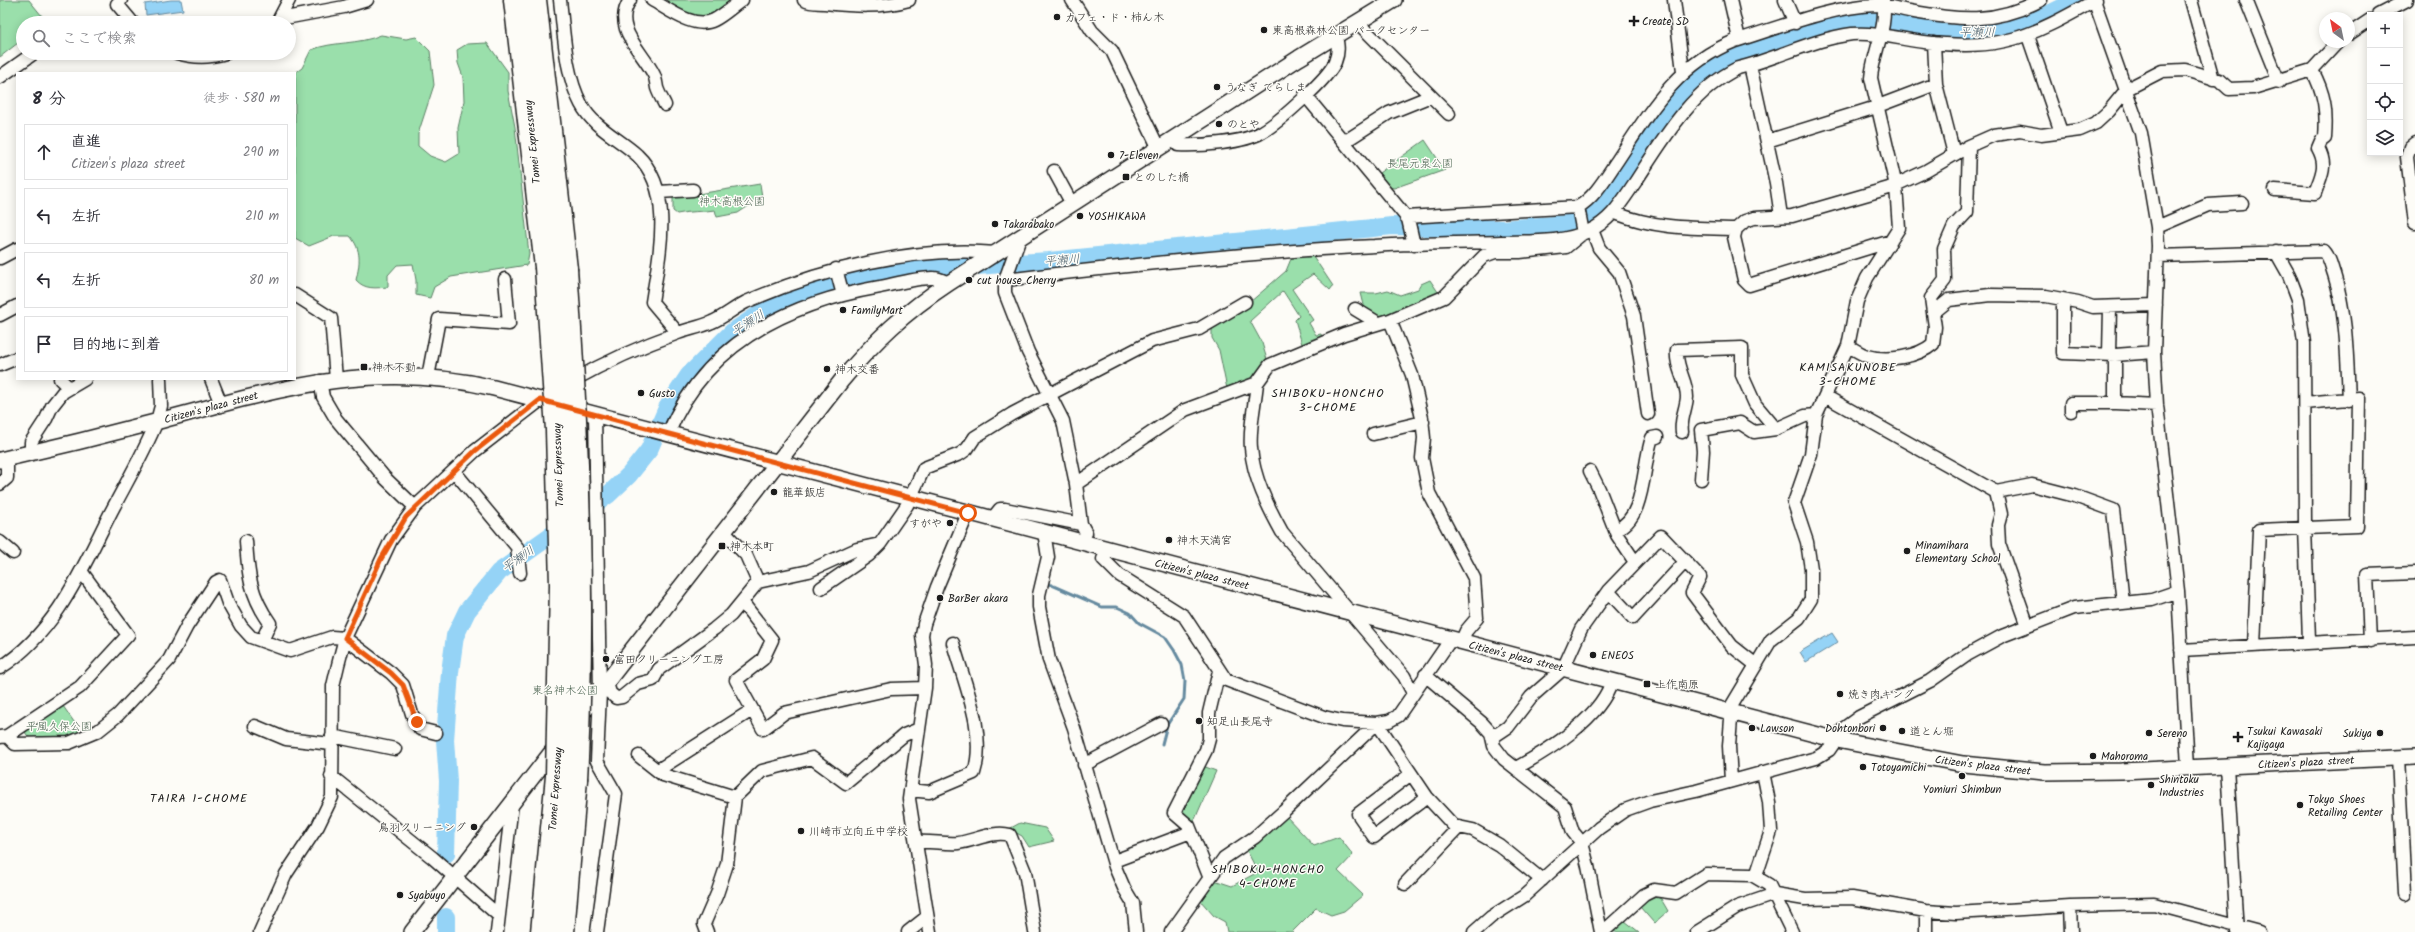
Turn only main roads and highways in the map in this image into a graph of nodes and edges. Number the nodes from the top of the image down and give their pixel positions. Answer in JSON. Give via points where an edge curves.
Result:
{"nodes":[{"id":1,"x":515,"y":0,"type":"edge"},
{"id":2,"x":535,"y":0,"type":"edge"},
{"id":3,"x":556,"y":268,"type":"junction"},
{"id":4,"x":566,"y":778,"type":"junction"},
{"id":5,"x":542,"y":932,"type":"edge"},
{"id":6,"x":563,"y":932,"type":"edge"}],
"edges":[{"from":1,"to":3,"type":"highway","name":"Tomei Expressway"},
{"from":2,"to":3,"type":"highway","name":"Tomei Expressway"},
{"from":3,"to":4,"type":"highway","name":"Tomei Expressway","bridge":true,"via":[[577,415],[582,582],[580,699]]},
{"from":4,"to":5,"type":"highway","name":"Tomei Expressway"},
{"from":4,"to":6,"type":"highway","name":"Tomei Expressway"}]}
